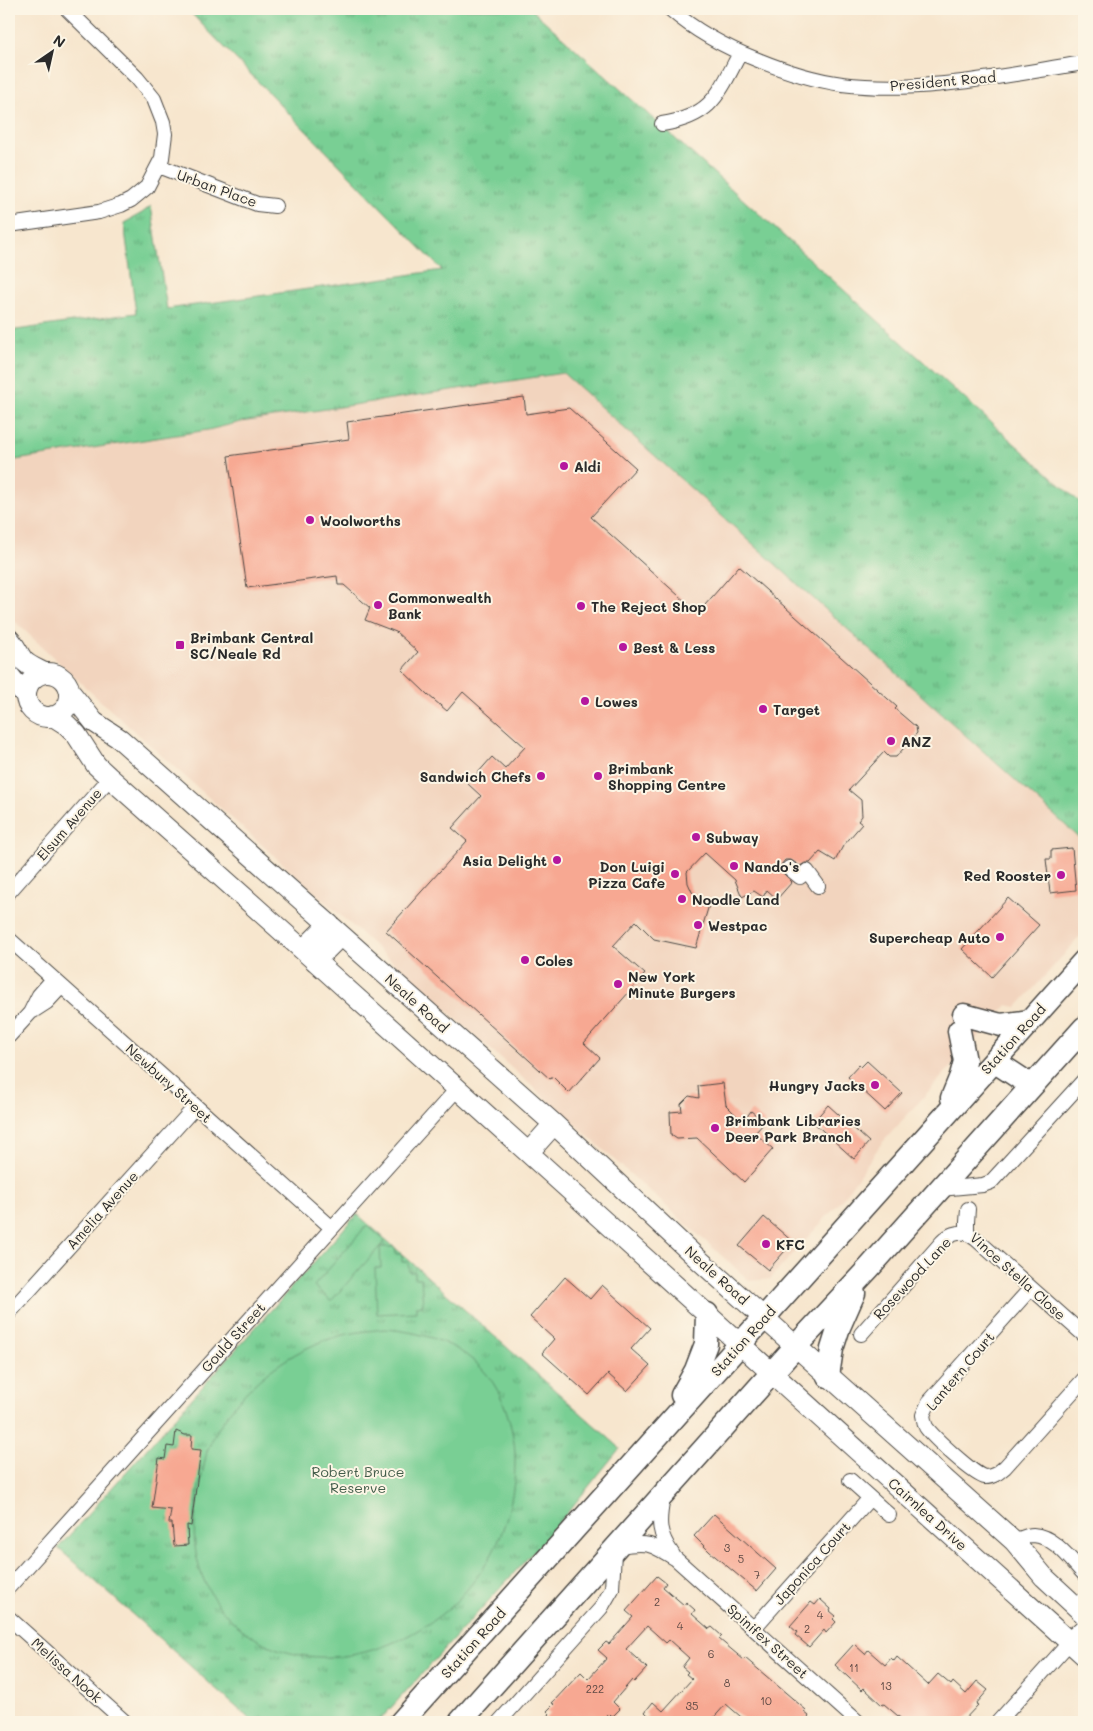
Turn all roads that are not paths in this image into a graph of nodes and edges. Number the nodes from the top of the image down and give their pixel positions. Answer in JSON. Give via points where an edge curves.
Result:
{"nodes":[{"id":1,"x":67,"y":9,"type":"edge"},
{"id":2,"x":670,"y":9,"type":"edge"},
{"id":3,"x":740,"y":53,"type":"junction"},
{"id":4,"x":1084,"y":63,"type":"edge"},
{"id":5,"x":662,"y":124,"type":"dead end"},
{"id":6,"x":159,"y":166,"type":"junction"},
{"id":7,"x":275,"y":206,"type":"dead end"},
{"id":8,"x":9,"y":225,"type":"edge"},
{"id":9,"x":9,"y":639,"type":"edge"},
{"id":10,"x":44,"y":673,"type":"junction"},
{"id":11,"x":9,"y":675,"type":"edge"},
{"id":12,"x":70,"y":692,"type":"junction"},
{"id":13,"x":26,"y":696,"type":"junction"},
{"id":14,"x":53,"y":716,"type":"junction"},
{"id":15,"x":110,"y":778,"type":"junction"},
{"id":16,"x":789,"y":868,"type":"dead end"},
{"id":17,"x":818,"y":886,"type":"dead end"},
{"id":18,"x":9,"y":892,"type":"edge"},
{"id":19,"x":335,"y":929,"type":"junction"},
{"id":20,"x":9,"y":939,"type":"edge"},
{"id":21,"x":309,"y":956,"type":"junction"},
{"id":22,"x":1084,"y":961,"type":"edge"},
{"id":23,"x":57,"y":983,"type":"junction"},
{"id":24,"x":1030,"y":1021,"type":"junction"},
{"id":25,"x":1084,"y":1028,"type":"edge"},
{"id":26,"x":9,"y":1036,"type":"edge"},
{"id":27,"x":998,"y":1056,"type":"junction"},
{"id":28,"x":1084,"y":1080,"type":"edge"},
{"id":29,"x":1032,"y":1086,"type":"junction"},
{"id":30,"x":458,"y":1088,"type":"junction"},
{"id":31,"x":196,"y":1107,"type":"junction"},
{"id":32,"x":944,"y":1115,"type":"junction"},
{"id":33,"x":554,"y":1124,"type":"junction"},
{"id":34,"x":529,"y":1152,"type":"junction"},
{"id":35,"x":940,"y":1189,"type":"junction"},
{"id":36,"x":968,"y":1210,"type":"dead end"},
{"id":37,"x":331,"y":1227,"type":"junction"},
{"id":38,"x":968,"y":1233,"type":"junction"},
{"id":39,"x":869,"y":1268,"type":"junction"},
{"id":40,"x":1031,"y":1288,"type":"junction"},
{"id":41,"x":9,"y":1313,"type":"edge"},
{"id":42,"x":707,"y":1314,"type":"junction"},
{"id":43,"x":764,"y":1317,"type":"junction"},
{"id":44,"x":861,"y":1334,"type":"dead end"},
{"id":45,"x":1084,"y":1335,"type":"edge"},
{"id":46,"x":740,"y":1345,"type":"junction"},
{"id":47,"x":796,"y":1346,"type":"junction"},
{"id":48,"x":771,"y":1374,"type":"junction"},
{"id":49,"x":828,"y":1376,"type":"junction"},
{"id":50,"x":1084,"y":1379,"type":"edge"},
{"id":51,"x":660,"y":1433,"type":"junction"},
{"id":52,"x":850,"y":1480,"type":"dead end"},
{"id":53,"x":663,"y":1496,"type":"junction"},
{"id":54,"x":870,"y":1498,"type":"junction"},
{"id":55,"x":889,"y":1515,"type":"dead end"},
{"id":56,"x":1014,"y":1541,"type":"junction"},
{"id":57,"x":616,"y":1549,"type":"junction"},
{"id":58,"x":676,"y":1559,"type":"junction"},
{"id":59,"x":1084,"y":1574,"type":"edge"},
{"id":60,"x":11,"y":1579,"type":"edge"},
{"id":61,"x":1084,"y":1614,"type":"edge"},
{"id":62,"x":9,"y":1618,"type":"edge"},
{"id":63,"x":754,"y":1628,"type":"junction"},
{"id":64,"x":1079,"y":1642,"type":"edge"},
{"id":65,"x":125,"y":1722,"type":"edge"},
{"id":66,"x":402,"y":1722,"type":"edge"},
{"id":67,"x":460,"y":1722,"type":"edge"},
{"id":68,"x":499,"y":1722,"type":"edge"},
{"id":69,"x":858,"y":1722,"type":"edge"},
{"id":70,"x":998,"y":1722,"type":"edge"}],
"edges":[{"from":1,"to":6,"type":"street","via":[[154,99],[165,134]]},
{"from":2,"to":3,"type":"street","name":"President Road"},
{"from":3,"to":4,"type":"street","name":"President Road","via":[[809,77],[874,87],[933,85]]},
{"from":3,"to":5,"type":"street","via":[[711,103],[692,117]]},
{"from":6,"to":7,"type":"street","name":"Urban Place","via":[[257,204]]},
{"from":6,"to":8,"type":"street","via":[[147,187],[121,205],[99,212]]},
{"from":9,"to":10,"type":"street","via":[[23,660]]},
{"from":10,"to":12,"type":"street","via":[[61,678]]},
{"from":10,"to":13,"type":"street","via":[[30,682]]},
{"from":11,"to":13,"type":"street"},
{"from":12,"to":14,"type":"street","via":[[66,707]]},
{"from":12,"to":19,"type":"street","name":"Neale Road","via":[[94,722],[120,739]]},
{"from":13,"to":14,"type":"street","via":[[36,713]]},
{"from":14,"to":15,"type":"street","via":[[76,734],[96,765]]},
{"from":15,"to":18,"type":"street","name":"Elsum Avenue"},
{"from":15,"to":21,"type":"street"},
{"from":16,"to":17,"type":"street","via":[[800,877],[807,871]]},
{"from":19,"to":21,"type":"street"},
{"from":19,"to":33,"type":"street","name":"Neale Road"},
{"from":20,"to":23,"type":"street","name":"Newbury Street"},
{"from":21,"to":30,"type":"street"},
{"from":22,"to":24,"type":"main road","name":"Station Road"},
{"from":23,"to":26,"type":"street","via":[[39,995],[30,1013]]},
{"from":23,"to":31,"type":"street","name":"Newbury Street"},
{"from":24,"to":27,"type":"main road","name":"Station Road"},
{"from":24,"to":32,"type":"main road","via":[[1001,1025],[962,1023],[966,1061]]},
{"from":25,"to":29,"type":"main road"},
{"from":27,"to":29,"type":"main road"},
{"from":27,"to":32,"type":"main road","name":"Station Road"},
{"from":28,"to":35,"type":"street","via":[[991,1182]]},
{"from":29,"to":35,"type":"main road"},
{"from":30,"to":34,"type":"street"},
{"from":30,"to":37,"type":"street","name":"Gould Street"},
{"from":31,"to":37,"type":"street","name":"Newbury Street"},
{"from":31,"to":41,"type":"street","name":"Amelia Avenue"},
{"from":32,"to":43,"type":"main road","name":"Station Road"},
{"from":33,"to":34,"type":"street"},
{"from":33,"to":43,"type":"street","name":"Neale Road"},
{"from":34,"to":42,"type":"street"},
{"from":35,"to":39,"type":"main road"},
{"from":36,"to":38,"type":"street","name":"Vince Stella Close"},
{"from":37,"to":60,"type":"street","name":"Gould Street"},
{"from":38,"to":40,"type":"street","name":"Vince Stella Close"},
{"from":38,"to":44,"type":"street","name":"Rosewood Lane","via":[[955,1233],[942,1242]]},
{"from":39,"to":47,"type":"main road"},
{"from":39,"to":49,"type":"main road","via":[[850,1299],[839,1327]]},
{"from":40,"to":45,"type":"street","name":"Vince Stella Close"},
{"from":40,"to":50,"type":"street","name":"Lantern Court","via":[[929,1402],[923,1416],[926,1426],[972,1470],[984,1477],[992,1476],[1006,1467]]},
{"from":42,"to":46,"type":"street"},
{"from":42,"to":51,"type":"main road","via":[[706,1344],[702,1355]]},
{"from":43,"to":46,"type":"main road","name":"Station Road"},
{"from":43,"to":47,"type":"street","name":"Neale Road"},
{"from":46,"to":48,"type":"street","name":"Cairnlea Drive"},
{"from":46,"to":51,"type":"main road","name":"Station Road"},
{"from":47,"to":48,"type":"main road"},
{"from":47,"to":49,"type":"street"},
{"from":48,"to":53,"type":"main road"},
{"from":48,"to":64,"type":"street","name":"Cairnlea Drive"},
{"from":49,"to":56,"type":"street"},
{"from":51,"to":66,"type":"main road","name":"Station Road"},
{"from":52,"to":54,"type":"street"},
{"from":53,"to":57,"type":"main road"},
{"from":53,"to":58,"type":"street","name":"Spinifex Street","via":[[660,1531]]},
{"from":54,"to":55,"type":"street"},
{"from":54,"to":63,"type":"street","name":"Japonica Court"},
{"from":56,"to":59,"type":"street","via":[[1032,1535],[1044,1538],[1058,1547]]},
{"from":56,"to":61,"type":"street","via":[[1044,1577]]},
{"from":57,"to":58,"type":"street","name":"Spinifex Street","via":[[640,1542]]},
{"from":57,"to":67,"type":"main road"},
{"from":57,"to":68,"type":"street","via":[[612,1588],[602,1608]]},
{"from":58,"to":63,"type":"street","name":"Spinifex Street"},
{"from":62,"to":65,"type":"street","name":"Melissa Nook"},
{"from":63,"to":69,"type":"street","name":"Spinifex Street"},
{"from":64,"to":70,"type":"street"}]}
